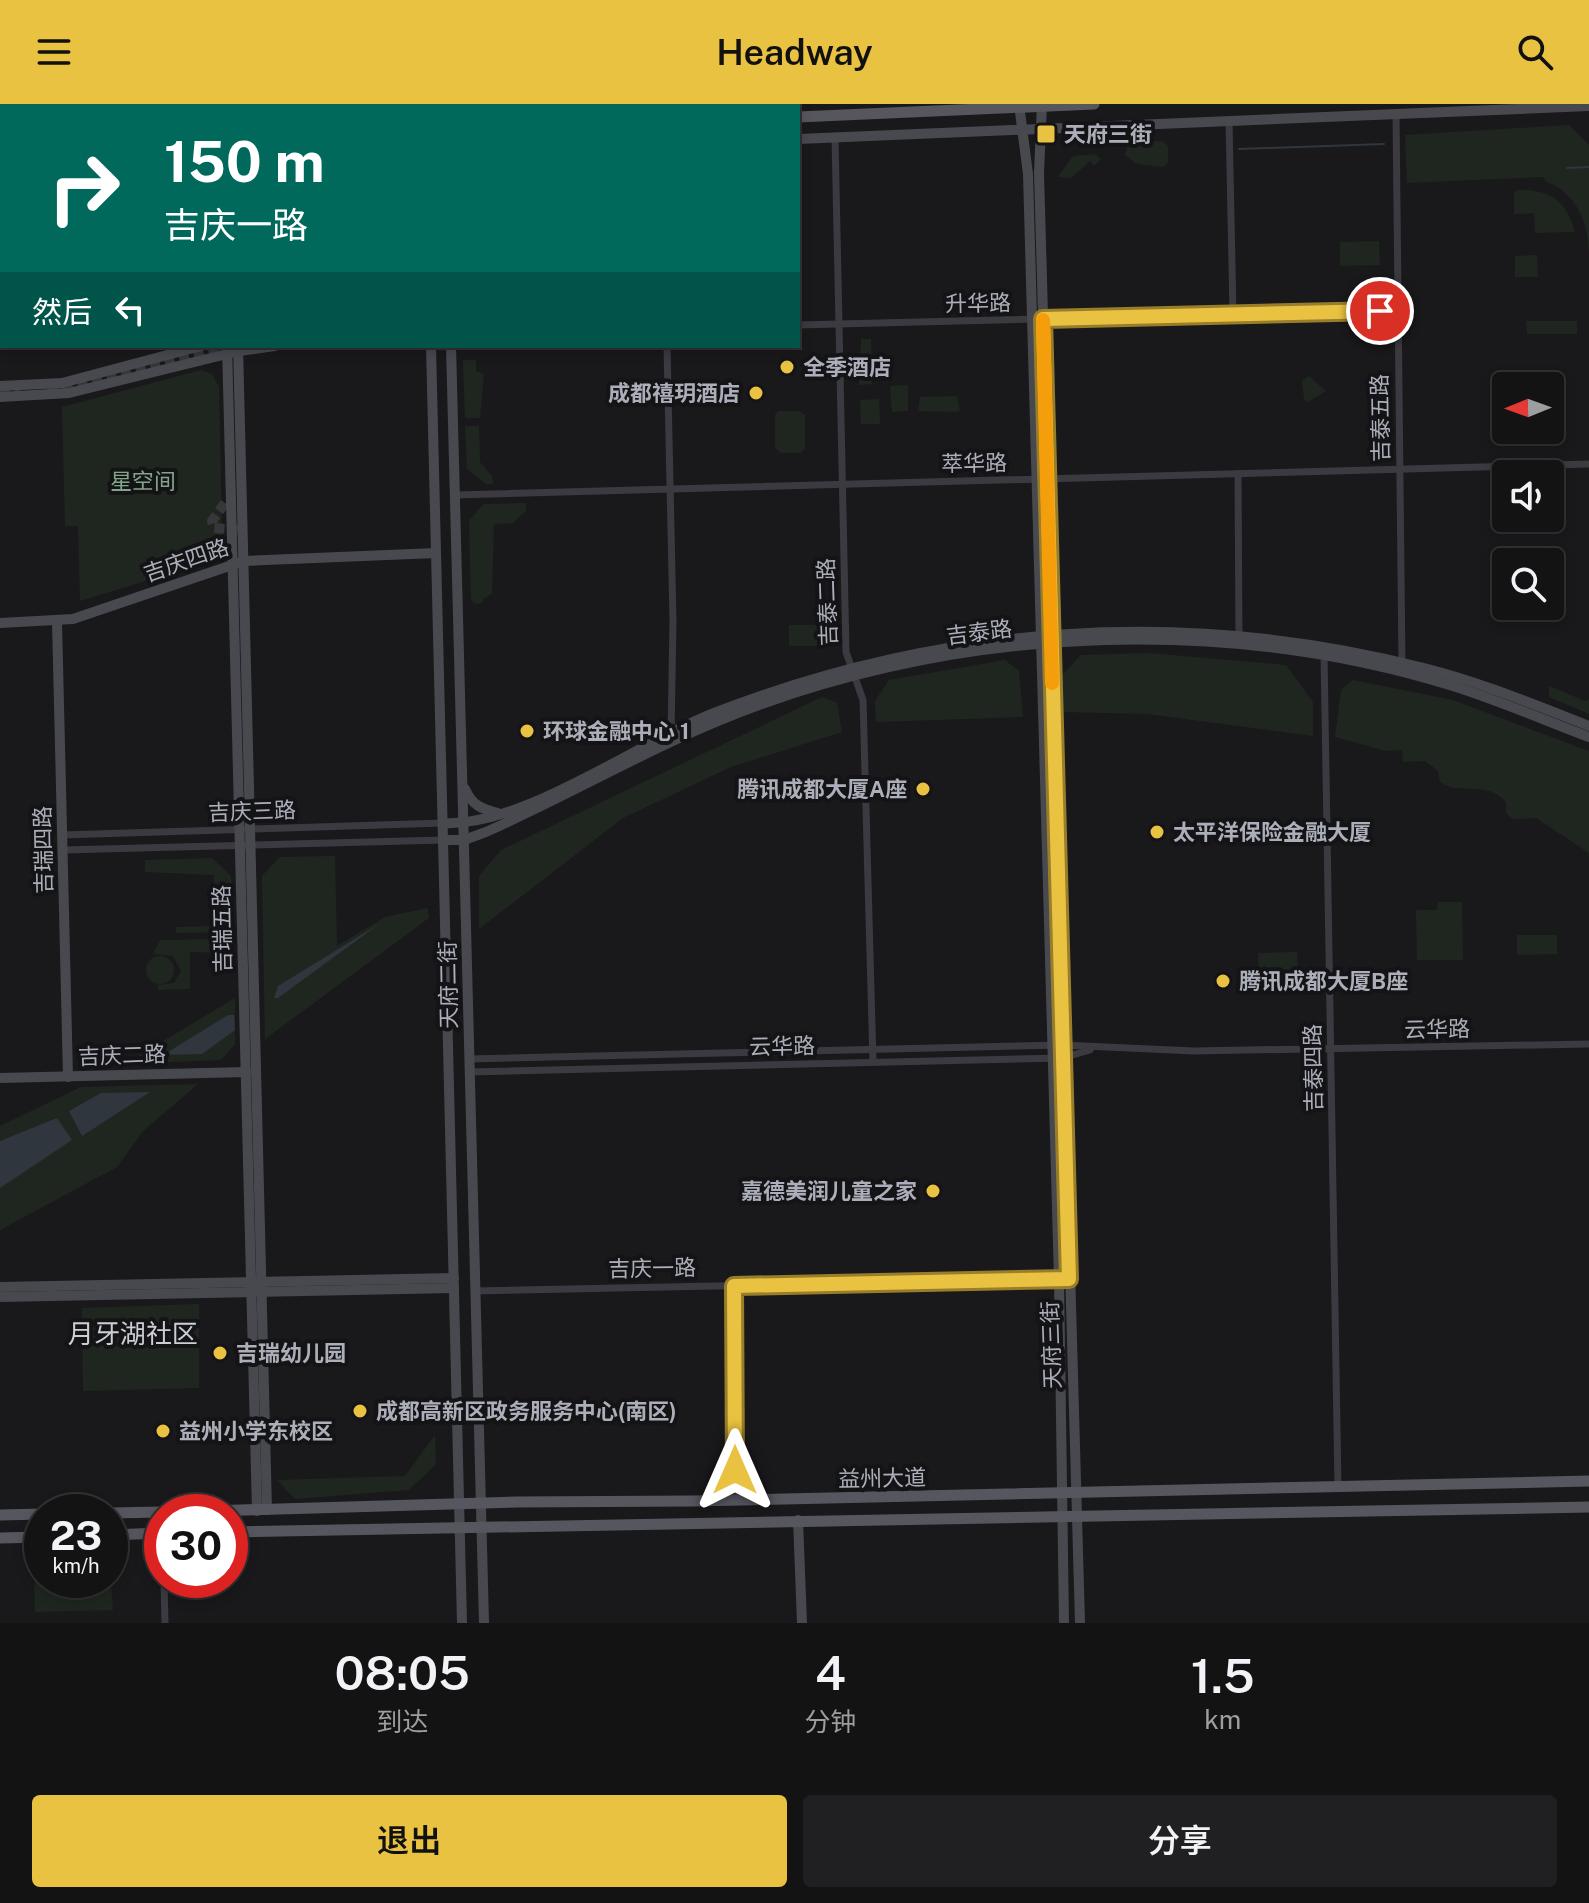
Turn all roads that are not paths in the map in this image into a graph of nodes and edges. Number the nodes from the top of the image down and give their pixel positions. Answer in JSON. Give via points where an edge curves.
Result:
{"nodes":[{"id":1,"x":1094,"y":104,"type":"edge"},
{"id":2,"x":1042,"y":105,"type":"edge"},
{"id":3,"x":1019,"y":106,"type":"edge"},
{"id":4,"x":1589,"y":106,"type":"edge"},
{"id":5,"x":1396,"y":114,"type":"junction"},
{"id":6,"x":800,"y":117,"type":"edge"},
{"id":7,"x":1229,"y":121,"type":"junction"},
{"id":8,"x":1043,"y":129,"type":"junction"},
{"id":9,"x":1022,"y":130,"type":"junction"},
{"id":10,"x":835,"y":138,"type":"junction"},
{"id":11,"x":800,"y":139,"type":"edge"},
{"id":12,"x":1398,"y":310,"type":"junction"},
{"id":13,"x":1233,"y":314,"type":"junction"},
{"id":14,"x":1037,"y":319,"type":"junction"},
{"id":15,"x":838,"y":324,"type":"junction"},
{"id":16,"x":800,"y":325,"type":"edge"},
{"id":17,"x":193,"y":348,"type":"edge"},
{"id":18,"x":431,"y":348,"type":"edge"},
{"id":19,"x":451,"y":348,"type":"edge"},
{"id":20,"x":667,"y":348,"type":"edge"},
{"id":21,"x":233,"y":349,"type":"edge"},
{"id":22,"x":0,"y":386,"type":"edge"},
{"id":23,"x":0,"y":397,"type":"edge"},
{"id":24,"x":1589,"y":464,"type":"edge"},
{"id":25,"x":1399,"y":470,"type":"junction"},
{"id":26,"x":1238,"y":474,"type":"junction"},
{"id":27,"x":1041,"y":479,"type":"junction"},
{"id":28,"x":842,"y":484,"type":"junction"},
{"id":29,"x":671,"y":488,"type":"junction"},
{"id":30,"x":455,"y":495,"type":"junction"},
{"id":31,"x":436,"y":553,"type":"junction"},
{"id":32,"x":238,"y":563,"type":"junction"},
{"id":33,"x":57,"y":622,"type":"junction"},
{"id":34,"x":0,"y":623,"type":"edge"},
{"id":35,"x":1045,"y":641,"type":"junction"},
{"id":36,"x":1239,"y":641,"type":"junction"},
{"id":37,"x":1324,"y":652,"type":"junction"},
{"id":38,"x":1402,"y":668,"type":"junction"},
{"id":39,"x":853,"y":671,"type":"junction"},
{"id":40,"x":1589,"y":726,"type":"edge"},
{"id":41,"x":670,"y":736,"type":"junction"},
{"id":42,"x":1589,"y":737,"type":"edge"},
{"id":43,"x":462,"y":770,"type":"junction"},
{"id":44,"x":500,"y":814,"type":"junction"},
{"id":45,"x":443,"y":823,"type":"junction"},
{"id":46,"x":463,"y":824,"type":"junction"},
{"id":47,"x":245,"y":829,"type":"junction"},
{"id":48,"x":62,"y":835,"type":"junction"},
{"id":49,"x":443,"y":840,"type":"junction"},
{"id":50,"x":464,"y":840,"type":"junction"},
{"id":51,"x":246,"y":846,"type":"junction"},
{"id":52,"x":63,"y":850,"type":"junction"},
{"id":53,"x":1589,"y":1044,"type":"edge"},
{"id":54,"x":1057,"y":1045,"type":"junction"},
{"id":55,"x":1093,"y":1049,"type":"junction"},
{"id":56,"x":1331,"y":1049,"type":"junction"},
{"id":57,"x":873,"y":1050,"type":"junction"},
{"id":58,"x":1056,"y":1057,"type":"junction"},
{"id":59,"x":469,"y":1059,"type":"junction"},
{"id":60,"x":873,"y":1062,"type":"junction"},
{"id":61,"x":246,"y":1072,"type":"junction"},
{"id":62,"x":470,"y":1072,"type":"junction"},
{"id":63,"x":68,"y":1077,"type":"junction"},
{"id":64,"x":0,"y":1078,"type":"edge"},
{"id":65,"x":1064,"y":1279,"type":"junction"},
{"id":66,"x":454,"y":1283,"type":"junction"},
{"id":67,"x":734,"y":1286,"type":"junction"},
{"id":68,"x":0,"y":1287,"type":"edge"},
{"id":69,"x":256,"y":1287,"type":"junction"},
{"id":70,"x":475,"y":1291,"type":"junction"},
{"id":71,"x":0,"y":1297,"type":"edge"},
{"id":72,"x":1589,"y":1481,"type":"edge"},
{"id":73,"x":1338,"y":1488,"type":"junction"},
{"id":74,"x":1077,"y":1493,"type":"junction"},
{"id":75,"x":1061,"y":1494,"type":"junction"},
{"id":76,"x":735,"y":1500,"type":"junction"},
{"id":77,"x":481,"y":1503,"type":"junction"},
{"id":78,"x":459,"y":1504,"type":"junction"},
{"id":79,"x":1589,"y":1507,"type":"edge"},
{"id":80,"x":248,"y":1510,"type":"edge"},
{"id":81,"x":262,"y":1510,"type":"junction"},
{"id":82,"x":24,"y":1514,"type":"edge"},
{"id":83,"x":0,"y":1515,"type":"edge"},
{"id":84,"x":1078,"y":1519,"type":"junction"},
{"id":85,"x":798,"y":1520,"type":"junction"},
{"id":86,"x":1061,"y":1520,"type":"junction"},
{"id":87,"x":481,"y":1527,"type":"junction"},
{"id":88,"x":460,"y":1528,"type":"junction"},
{"id":89,"x":248,"y":1532,"type":"edge"},
{"id":90,"x":24,"y":1537,"type":"edge"},
{"id":91,"x":0,"y":1538,"type":"edge"},
{"id":92,"x":164,"y":1598,"type":"edge"},
{"id":93,"x":165,"y":1623,"type":"edge"},
{"id":94,"x":462,"y":1623,"type":"edge"},
{"id":95,"x":484,"y":1623,"type":"edge"},
{"id":96,"x":802,"y":1623,"type":"edge"},
{"id":97,"x":1064,"y":1623,"type":"edge"},
{"id":98,"x":1080,"y":1623,"type":"edge"}],
"edges":[{"from":1,"to":2,"type":"main road"},
{"from":2,"to":3,"type":"main road"},
{"from":2,"to":8,"type":"street","name":"天府三街"},
{"from":3,"to":6,"type":"main road"},
{"from":3,"to":9,"type":"street","name":"天府三街"},
{"from":4,"to":5,"type":"street"},
{"from":5,"to":7,"type":"street"},
{"from":5,"to":12,"type":"street","name":"吉泰五路"},
{"from":7,"to":8,"type":"street"},
{"from":7,"to":13,"type":"street"},
{"from":8,"to":9,"type":"street"},
{"from":8,"to":14,"type":"street","name":"天府三街"},
{"from":9,"to":10,"type":"street"},
{"from":9,"to":14,"type":"street","name":"天府三街"},
{"from":10,"to":11,"type":"street"},
{"from":10,"to":15,"type":"street","name":"吉泰二路"},
{"from":12,"to":13,"type":"street","name":"升华路"},
{"from":12,"to":25,"type":"street","name":"吉泰五路"},
{"from":13,"to":14,"type":"street","name":"升华路"},
{"from":14,"to":15,"type":"street","name":"升华路"},
{"from":14,"to":27,"type":"street","name":"天府三街"},
{"from":15,"to":16,"type":"street","name":"升华路"},
{"from":15,"to":28,"type":"street","name":"吉泰二路"},
{"from":17,"to":22,"type":"street","via":[[62,383]]},
{"from":18,"to":31,"type":"street","name":"天府二街"},
{"from":19,"to":30,"type":"street","name":"天府二街"},
{"from":20,"to":29,"type":"street"},
{"from":21,"to":23,"type":"street","via":[[69,393]]},
{"from":21,"to":32,"type":"street","name":"吉瑞五路"},
{"from":21,"to":32,"type":"street","name":"吉瑞五路","via":[[228,503]]},
{"from":24,"to":25,"type":"street","name":"萃华路"},
{"from":25,"to":26,"type":"street","name":"萃华路"},
{"from":25,"to":38,"type":"street","name":"吉泰五路"},
{"from":26,"to":27,"type":"street","name":"萃华路"},
{"from":26,"to":36,"type":"street"},
{"from":27,"to":28,"type":"street","name":"萃华路"},
{"from":27,"to":35,"type":"street","name":"天府三街"},
{"from":28,"to":29,"type":"street","name":"萃华路"},
{"from":28,"to":39,"type":"street","name":"吉泰二路","via":[[846,652]]},
{"from":29,"to":30,"type":"street","name":"萃华路"},
{"from":29,"to":41,"type":"street"},
{"from":30,"to":43,"type":"street","name":"天府二街"},
{"from":31,"to":32,"type":"street","name":"吉庆四路"},
{"from":31,"to":45,"type":"street","name":"天府二街"},
{"from":32,"to":33,"type":"street","name":"吉庆四路"},
{"from":32,"to":47,"type":"street","name":"吉瑞五路"},
{"from":33,"to":34,"type":"street","name":"吉庆四路"},
{"from":33,"to":48,"type":"street","name":"吉瑞四路"},
{"from":35,"to":36,"type":"street","name":"吉泰路","via":[[1106,631]]},
{"from":35,"to":39,"type":"street","name":"吉泰路","via":[[992,640]]},
{"from":35,"to":54,"type":"street","name":"天府三街"},
{"from":36,"to":37,"type":"street","name":"吉泰路"},
{"from":37,"to":38,"type":"street","name":"吉泰路"},
{"from":37,"to":56,"type":"street","name":"吉泰四路"},
{"from":38,"to":40,"type":"street","name":"吉泰路","via":[[1462,679]]},
{"from":38,"to":42,"type":"street","name":"吉泰路"},
{"from":39,"to":41,"type":"street","name":"吉泰路","via":[[760,695]]},
{"from":39,"to":57,"type":"street","name":"吉泰二路","via":[[863,700]]},
{"from":41,"to":44,"type":"street","name":"吉泰路"},
{"from":41,"to":50,"type":"street","name":"吉泰路","via":[[523,815]]},
{"from":43,"to":44,"type":"street","via":[[470,800]]},
{"from":43,"to":46,"type":"street","name":"天府二街"},
{"from":44,"to":46,"type":"street","name":"吉泰路"},
{"from":45,"to":46,"type":"street","name":"吉泰路"},
{"from":45,"to":47,"type":"street","name":"吉庆三路"},
{"from":45,"to":49,"type":"street","name":"天府二街"},
{"from":46,"to":50,"type":"street","name":"天府二街"},
{"from":47,"to":48,"type":"street","name":"吉庆三路"},
{"from":47,"to":51,"type":"street","name":"吉瑞五路"},
{"from":48,"to":52,"type":"street","name":"吉瑞四路"},
{"from":49,"to":50,"type":"street","name":"吉泰路"},
{"from":49,"to":51,"type":"street","name":"吉庆三路"},
{"from":49,"to":66,"type":"street","name":"天府二街"},
{"from":50,"to":59,"type":"street","name":"天府二街"},
{"from":51,"to":52,"type":"street","name":"吉庆三路"},
{"from":51,"to":61,"type":"street","name":"吉瑞五路"},
{"from":51,"to":69,"type":"street","name":"吉瑞五路"},
{"from":52,"to":63,"type":"street","name":"吉瑞四路"},
{"from":53,"to":56,"type":"street","name":"云华路"},
{"from":54,"to":55,"type":"street","name":"云华路"},
{"from":54,"to":57,"type":"street","name":"云华路"},
{"from":54,"to":58,"type":"street","name":"天府三街"},
{"from":55,"to":56,"type":"street","name":"云华路"},
{"from":55,"to":58,"type":"street","name":"云华路"},
{"from":56,"to":73,"type":"street","name":"吉泰四路"},
{"from":57,"to":59,"type":"street","name":"云华路"},
{"from":57,"to":60,"type":"street","name":"吉泰二路"},
{"from":58,"to":60,"type":"street","name":"云华路"},
{"from":58,"to":65,"type":"street","name":"天府三街"},
{"from":59,"to":62,"type":"street","name":"天府二街"},
{"from":60,"to":62,"type":"street","name":"云华路"},
{"from":61,"to":63,"type":"street","name":"吉庆二路"},
{"from":61,"to":69,"type":"street","name":"吉瑞五路"},
{"from":62,"to":70,"type":"street","name":"天府二街"},
{"from":63,"to":64,"type":"street","name":"吉庆二路"},
{"from":65,"to":67,"type":"street","name":"吉庆一路"},
{"from":65,"to":74,"type":"street","name":"天府三街"},
{"from":65,"to":75,"type":"street","name":"天府三街"},
{"from":66,"to":69,"type":"street"},
{"from":66,"to":78,"type":"street","name":"天府二街"},
{"from":67,"to":70,"type":"street","name":"吉庆一路"},
{"from":67,"to":76,"type":"street"},
{"from":68,"to":69,"type":"street"},
{"from":69,"to":71,"type":"street"},
{"from":69,"to":81,"type":"street","name":"吉瑞五路"},
{"from":70,"to":77,"type":"street","name":"天府二街"},
{"from":72,"to":73,"type":"main road","name":"益州大道"},
{"from":73,"to":74,"type":"main road","name":"益州大道"},
{"from":74,"to":75,"type":"main road","name":"益州大道"},
{"from":74,"to":84,"type":"street","name":"天府三街"},
{"from":75,"to":76,"type":"main road","name":"益州大道"},
{"from":75,"to":86,"type":"street","name":"天府三街"},
{"from":76,"to":77,"type":"main road","name":"益州大道"},
{"from":77,"to":78,"type":"main road","name":"益州大道"},
{"from":77,"to":87,"type":"street","name":"天府二街"},
{"from":78,"to":81,"type":"main road","name":"益州大道"},
{"from":78,"to":88,"type":"street","name":"天府二街"},
{"from":79,"to":84,"type":"main road","name":"益州大道"},
{"from":80,"to":81,"type":"main road","name":"益州大道"},
{"from":82,"to":83,"type":"main road"},
{"from":84,"to":86,"type":"main road","name":"益州大道"},
{"from":84,"to":98,"type":"street","name":"天府三街"},
{"from":85,"to":86,"type":"main road","name":"益州大道"},
{"from":85,"to":87,"type":"main road","name":"益州大道"},
{"from":85,"to":96,"type":"street"},
{"from":86,"to":97,"type":"street","name":"天府三街"},
{"from":87,"to":88,"type":"main road","name":"益州大道"},
{"from":87,"to":95,"type":"street","name":"天府二街"},
{"from":88,"to":89,"type":"main road","name":"益州大道"},
{"from":88,"to":94,"type":"street","name":"天府二街"},
{"from":90,"to":91,"type":"main road"},
{"from":92,"to":93,"type":"street"}]}
